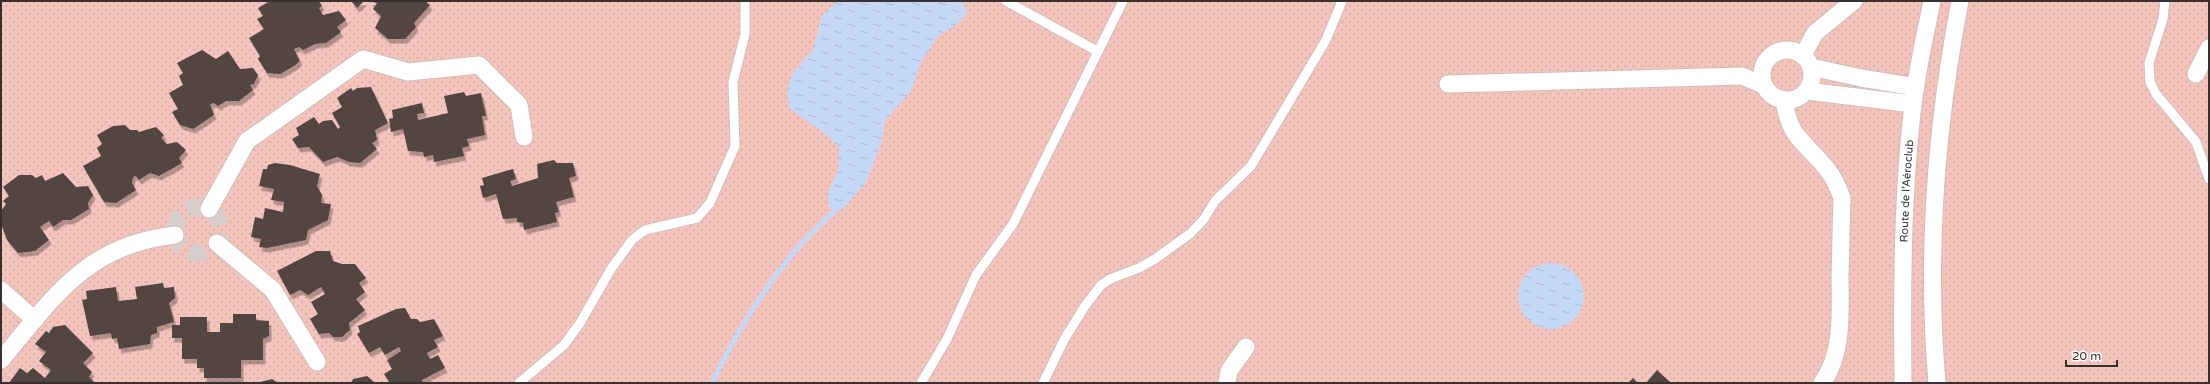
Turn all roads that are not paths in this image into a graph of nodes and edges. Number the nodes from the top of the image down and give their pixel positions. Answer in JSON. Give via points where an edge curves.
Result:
{"nodes":[{"id":1,"x":745,"y":1,"type":"edge"},
{"id":2,"x":1006,"y":1,"type":"edge"},
{"id":3,"x":1123,"y":1,"type":"edge"},
{"id":4,"x":1342,"y":1,"type":"edge"},
{"id":5,"x":1854,"y":1,"type":"edge"},
{"id":6,"x":1932,"y":1,"type":"edge"},
{"id":7,"x":1960,"y":1,"type":"edge"},
{"id":8,"x":2165,"y":1,"type":"edge"},
{"id":9,"x":2209,"y":48,"type":"edge"},
{"id":10,"x":1098,"y":51,"type":"junction"},
{"id":11,"x":1807,"y":61,"type":"junction"},
{"id":12,"x":1764,"y":63,"type":"junction"},
{"id":13,"x":2196,"y":74,"type":"dead end"},
{"id":14,"x":1742,"y":76,"type":"junction"},
{"id":15,"x":1448,"y":84,"type":"dead end"},
{"id":16,"x":1763,"y":85,"type":"junction"},
{"id":17,"x":1916,"y":87,"type":"junction"},
{"id":18,"x":1807,"y":91,"type":"junction"},
{"id":19,"x":1784,"y":100,"type":"junction"},
{"id":20,"x":1913,"y":104,"type":"junction"},
{"id":21,"x":524,"y":137,"type":"dead end"},
{"id":22,"x":2209,"y":179,"type":"edge"},
{"id":23,"x":209,"y":209,"type":"dead end"},
{"id":24,"x":175,"y":235,"type":"dead end"},
{"id":25,"x":217,"y":243,"type":"tunnel mouth"},
{"id":26,"x":1,"y":290,"type":"edge"},
{"id":27,"x":35,"y":320,"type":"junction"},
{"id":28,"x":1246,"y":347,"type":"dead end"},
{"id":29,"x":1,"y":360,"type":"edge"},
{"id":30,"x":317,"y":362,"type":"dead end"},
{"id":31,"x":519,"y":383,"type":"edge"},
{"id":32,"x":921,"y":383,"type":"edge"},
{"id":33,"x":1044,"y":383,"type":"edge"},
{"id":34,"x":1227,"y":383,"type":"edge"},
{"id":35,"x":1822,"y":383,"type":"edge"},
{"id":36,"x":1903,"y":383,"type":"edge"},
{"id":37,"x":1937,"y":383,"type":"edge"}],
"edges":[{"from":1,"to":31,"type":"lane","via":[[745,34],[733,82],[735,146],[710,203],[696,218],[645,230],[632,240],[564,345]]},
{"from":2,"to":10,"type":"lane"},
{"from":3,"to":10,"type":"lane"},
{"from":4,"to":33,"type":"lane","via":[[1326,40],[1251,166],[1215,201],[1191,233],[1150,262],[1101,285],[1065,338]]},
{"from":5,"to":11,"type":"street","via":[[1815,33]]},
{"from":6,"to":17,"type":"street","name":"Route de l’Aéroclub"},
{"from":7,"to":37,"type":"street","via":[[1943,103],[1939,149],[1933,337]]},
{"from":8,"to":22,"type":"lane","via":[[2163,19],[2149,63],[2150,82],[2156,94],[2196,142]]},
{"from":9,"to":13,"type":"street"},
{"from":10,"to":32,"type":"lane","via":[[1014,224],[976,275],[946,339]]},
{"from":11,"to":12,"type":"street","via":[[1796,52],[1781,50]]},
{"from":11,"to":17,"type":"street","via":[[1861,78]]},
{"from":11,"to":18,"type":"street","via":[[1812,76]]},
{"from":12,"to":14,"type":"street"},
{"from":12,"to":16,"type":"street"},
{"from":14,"to":15,"type":"street"},
{"from":14,"to":16,"type":"street"},
{"from":16,"to":19,"type":"street","via":[[1771,95]]},
{"from":17,"to":20,"type":"street","name":"Route de l’Aéroclub"},
{"from":18,"to":19,"type":"street","via":[[1796,98]]},
{"from":18,"to":20,"type":"street"},
{"from":19,"to":35,"type":"street","via":[[1787,117],[1797,136],[1820,159],[1836,181],[1842,198],[1839,329],[1836,353],[1828,376]]},
{"from":20,"to":36,"type":"street","name":"Route de l’Aéroclub","via":[[1908,150],[1904,243]]},
{"from":21,"to":23,"type":"street","via":[[519,105],[479,65],[408,72],[363,59],[247,141]]},
{"from":24,"to":27,"type":"street","via":[[139,241],[103,256],[71,280]]},
{"from":25,"to":30,"type":"street","via":[[273,290]]},
{"from":26,"to":27,"type":"street"},
{"from":27,"to":29,"type":"street"},
{"from":28,"to":34,"type":"street","via":[[1229,371]]}]}
